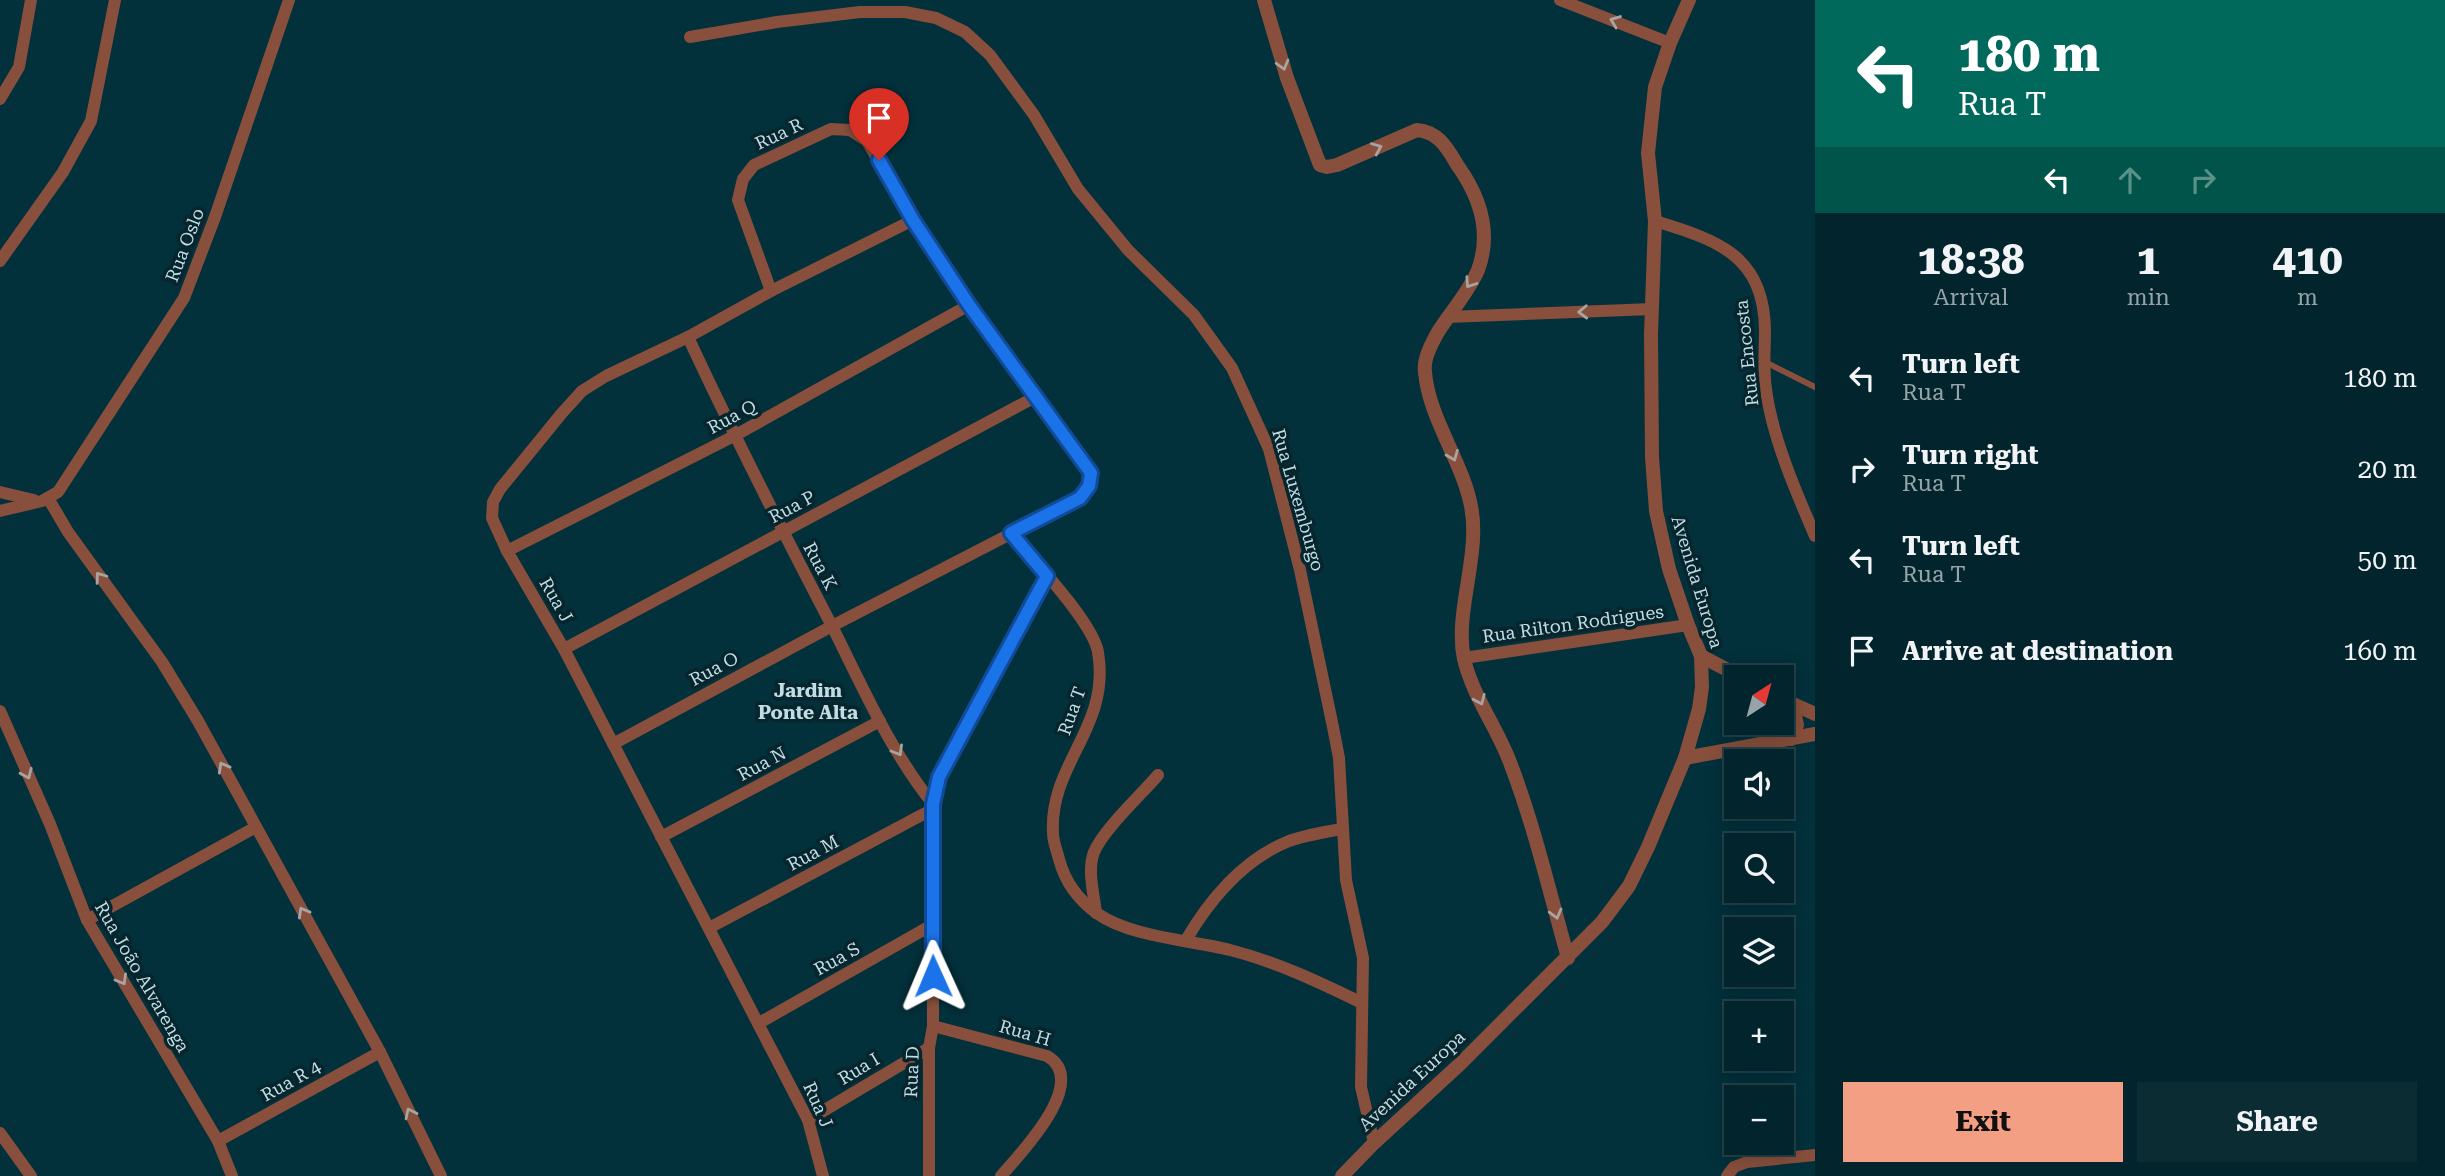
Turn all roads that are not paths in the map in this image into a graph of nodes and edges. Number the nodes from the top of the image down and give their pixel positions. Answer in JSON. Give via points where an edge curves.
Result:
{"nodes":[{"id":1,"x":31,"y":0,"type":"edge"},
{"id":2,"x":115,"y":0,"type":"edge"},
{"id":3,"x":289,"y":0,"type":"edge"},
{"id":4,"x":1264,"y":0,"type":"edge"},
{"id":5,"x":1560,"y":0,"type":"edge"},
{"id":6,"x":1689,"y":0,"type":"edge"},
{"id":7,"x":690,"y":37,"type":"dead end"},
{"id":8,"x":1670,"y":43,"type":"junction"},
{"id":9,"x":0,"y":99,"type":"edge"},
{"id":10,"x":913,"y":220,"type":"junction"},
{"id":11,"x":1655,"y":220,"type":"junction"},
{"id":12,"x":0,"y":261,"type":"edge"},
{"id":13,"x":771,"y":291,"type":"junction"},
{"id":14,"x":969,"y":305,"type":"junction"},
{"id":15,"x":1652,"y":309,"type":"junction"},
{"id":16,"x":1447,"y":317,"type":"junction"},
{"id":17,"x":688,"y":337,"type":"junction"},
{"id":18,"x":1763,"y":361,"type":"junction"},
{"id":19,"x":1815,"y":387,"type":"edge"},
{"id":20,"x":1037,"y":397,"type":"junction"},
{"id":21,"x":734,"y":436,"type":"junction"},
{"id":22,"x":0,"y":492,"type":"edge"},
{"id":23,"x":45,"y":500,"type":"junction"},
{"id":24,"x":0,"y":511,"type":"edge"},
{"id":25,"x":783,"y":532,"type":"junction"},
{"id":26,"x":1011,"y":533,"type":"junction"},
{"id":27,"x":1815,"y":536,"type":"edge"},
{"id":28,"x":507,"y":551,"type":"junction"},
{"id":29,"x":1047,"y":576,"type":"junction"},
{"id":30,"x":1688,"y":625,"type":"junction"},
{"id":31,"x":832,"y":626,"type":"junction"},
{"id":32,"x":564,"y":649,"type":"junction"},
{"id":33,"x":1701,"y":656,"type":"junction"},
{"id":34,"x":1464,"y":658,"type":"junction"},
{"id":35,"x":1724,"y":668,"type":"edge"},
{"id":36,"x":1794,"y":705,"type":"edge"},
{"id":37,"x":0,"y":711,"type":"edge"},
{"id":38,"x":1815,"y":714,"type":"edge"},
{"id":39,"x":880,"y":721,"type":"junction"},
{"id":40,"x":1815,"y":734,"type":"edge"},
{"id":41,"x":1793,"y":735,"type":"edge"},
{"id":42,"x":1791,"y":739,"type":"junction"},
{"id":43,"x":613,"y":744,"type":"junction"},
{"id":44,"x":1685,"y":758,"type":"junction"},
{"id":45,"x":1158,"y":775,"type":"dead end"},
{"id":46,"x":933,"y":807,"type":"junction"},
{"id":47,"x":256,"y":827,"type":"junction"},
{"id":48,"x":1342,"y":829,"type":"junction"},
{"id":49,"x":661,"y":837,"type":"junction"},
{"id":50,"x":1096,"y":912,"type":"junction"},
{"id":51,"x":87,"y":920,"type":"junction"},
{"id":52,"x":932,"y":926,"type":"junction"},
{"id":53,"x":709,"y":928,"type":"junction"},
{"id":54,"x":1186,"y":940,"type":"junction"},
{"id":55,"x":1568,"y":958,"type":"junction"},
{"id":56,"x":1362,"y":1003,"type":"junction"},
{"id":57,"x":758,"y":1023,"type":"junction"},
{"id":58,"x":933,"y":1026,"type":"junction"},
{"id":59,"x":929,"y":1048,"type":"junction"},
{"id":60,"x":380,"y":1052,"type":"junction"},
{"id":61,"x":808,"y":1120,"type":"junction"},
{"id":62,"x":0,"y":1133,"type":"edge"},
{"id":63,"x":218,"y":1141,"type":"junction"},
{"id":64,"x":1374,"y":1143,"type":"junction"},
{"id":65,"x":1815,"y":1155,"type":"edge"},
{"id":66,"x":438,"y":1175,"type":"edge"},
{"id":67,"x":31,"y":1176,"type":"edge"},
{"id":68,"x":232,"y":1176,"type":"edge"},
{"id":69,"x":823,"y":1176,"type":"edge"},
{"id":70,"x":929,"y":1176,"type":"edge"},
{"id":71,"x":1000,"y":1176,"type":"edge"},
{"id":72,"x":1342,"y":1176,"type":"edge"},
{"id":73,"x":1727,"y":1176,"type":"edge"}],
"edges":[{"from":1,"to":9,"type":"street","via":[[19,67]]},
{"from":2,"to":12,"type":"street","via":[[91,121],[63,172]]},
{"from":3,"to":23,"type":"street","name":"Rua Oslo","via":[[184,298],[67,480]]},
{"from":4,"to":16,"type":"street","one_way":true,"via":[[1286,78],[1320,165],[1337,165],[1417,130],[1430,131],[1470,182],[1482,211],[1485,245],[1478,272]]},
{"from":8,"to":5,"type":"street","one_way":true},
{"from":6,"to":8,"type":"street","name":"Avenida Europa"},
{"from":7,"to":48,"type":"street","name":"Rua Luxemburgo","via":[[860,12],[905,12],[956,27],[990,55],[1034,115],[1078,189],[1128,250],[1194,315],[1232,368],[1269,449],[1300,570],[1339,758]]},
{"from":8,"to":11,"type":"street","name":"Avenida Europa","via":[[1655,87],[1648,153]]},
{"from":10,"to":13,"type":"street","name":"Rua J"},
{"from":10,"to":13,"type":"street","name":"Rua R","via":[[867,141],[850,130],[831,129],[754,164],[743,179],[738,200]]},
{"from":10,"to":14,"type":"street"},
{"from":11,"to":15,"type":"street","name":"Avenida Europa"},
{"from":11,"to":18,"type":"street","name":"Rua Encosta","via":[[1711,240],[1751,271],[1762,301]]},
{"from":13,"to":17,"type":"street","name":"Rua J"},
{"from":14,"to":20,"type":"street"},
{"from":14,"to":21,"type":"street","name":"Rua Q"},
{"from":15,"to":16,"type":"street","one_way":true},
{"from":15,"to":30,"type":"street","name":"Avenida Europa","via":[[1656,511]]},
{"from":16,"to":34,"type":"street","one_way":true,"via":[[1424,368],[1428,392],[1469,495],[1475,524]]},
{"from":17,"to":21,"type":"street","name":"Rua K"},
{"from":17,"to":28,"type":"street","name":"Rua J","via":[[606,376],[582,391],[562,413],[493,502],[492,518]]},
{"from":18,"to":19,"type":"lane"},
{"from":18,"to":27,"type":"street","name":"Rua Encosta","via":[[1774,424]]},
{"from":20,"to":25,"type":"street","name":"Rua P"},
{"from":20,"to":26,"type":"street","via":[[1091,473],[1089,486],[1080,498]]},
{"from":21,"to":25,"type":"street","name":"Rua K"},
{"from":21,"to":28,"type":"street","name":"Rua Q"},
{"from":22,"to":23,"type":"street"},
{"from":23,"to":24,"type":"street"},
{"from":47,"to":23,"type":"street","one_way":true,"via":[[162,662]]},
{"from":25,"to":31,"type":"street","name":"Rua K"},
{"from":25,"to":32,"type":"street","name":"Rua P"},
{"from":26,"to":29,"type":"street","name":"Rua T"},
{"from":26,"to":31,"type":"street"},
{"from":28,"to":32,"type":"street","name":"Rua J"},
{"from":29,"to":46,"type":"street","name":"Rua D","via":[[939,777]]},
{"from":29,"to":50,"type":"street","name":"Rua T","via":[[1084,622],[1098,649],[1101,677],[1097,704],[1060,783],[1053,834],[1063,874],[1076,895]]},
{"from":30,"to":33,"type":"street","name":"Avenida Europa"},
{"from":30,"to":34,"type":"street","name":"Rua Rilton Rodrigues"},
{"from":31,"to":39,"type":"street","name":"Rua K"},
{"from":31,"to":43,"type":"street","name":"Rua O"},
{"from":32,"to":43,"type":"street","name":"Rua J"},
{"from":33,"to":35,"type":"street"},
{"from":33,"to":44,"type":"street","name":"Avenida Europa","via":[[1699,709]]},
{"from":34,"to":55,"type":"street","one_way":true,"via":[[1515,776]]},
{"from":36,"to":38,"type":"street"},
{"from":37,"to":51,"type":"street","name":"Rua João Alvarenga","one_way":true},
{"from":39,"to":46,"type":"street","name":"Rua K","one_way":true},
{"from":39,"to":49,"type":"street","name":"Rua N"},
{"from":40,"to":42,"type":"street"},
{"from":41,"to":42,"type":"street"},
{"from":42,"to":44,"type":"street"},
{"from":43,"to":49,"type":"street","name":"Rua J"},
{"from":44,"to":55,"type":"street","name":"Avenida Europa","via":[[1629,886]]},
{"from":45,"to":50,"type":"street","via":[[1094,853],[1091,869]]},
{"from":46,"to":52,"type":"street","name":"Rua D"},
{"from":46,"to":53,"type":"street","name":"Rua M"},
{"from":47,"to":51,"type":"street"},
{"from":60,"to":47,"type":"street","one_way":true},
{"from":48,"to":54,"type":"street","via":[[1288,842],[1259,858],[1226,884]]},
{"from":48,"to":56,"type":"street","name":"Rua Luxemburgo","via":[[1349,899],[1363,957]]},
{"from":49,"to":53,"type":"street","name":"Rua J"},
{"from":50,"to":54,"type":"street","name":"Rua T","via":[[1131,930]]},
{"from":51,"to":63,"type":"street","name":"Rua João Alvarenga","one_way":true},
{"from":52,"to":57,"type":"street","name":"Rua S"},
{"from":52,"to":58,"type":"street","name":"Rua D"},
{"from":53,"to":57,"type":"street","name":"Rua J"},
{"from":54,"to":56,"type":"street","name":"Rua T","via":[[1261,958]]},
{"from":55,"to":64,"type":"street","name":"Avenida Europa"},
{"from":56,"to":64,"type":"street","name":"Rua Luxemburgo","via":[[1361,1087]]},
{"from":57,"to":61,"type":"street","name":"Rua J"},
{"from":58,"to":59,"type":"street","name":"Rua D"},
{"from":58,"to":71,"type":"street","name":"Rua H","via":[[1047,1056],[1060,1067],[1063,1084],[1058,1097],[1036,1134]]},
{"from":59,"to":61,"type":"street","name":"Rua I"},
{"from":59,"to":70,"type":"street","name":"Rua D"},
{"from":60,"to":63,"type":"street","name":"Rua R 4"},
{"from":66,"to":60,"type":"street","one_way":true},
{"from":61,"to":69,"type":"street","name":"Rua J"},
{"from":62,"to":67,"type":"street"},
{"from":63,"to":68,"type":"street","name":"Rua João Alvarenga"},
{"from":64,"to":72,"type":"street","name":"Avenida Europa"},
{"from":65,"to":73,"type":"street","via":[[1747,1162]]}]}
